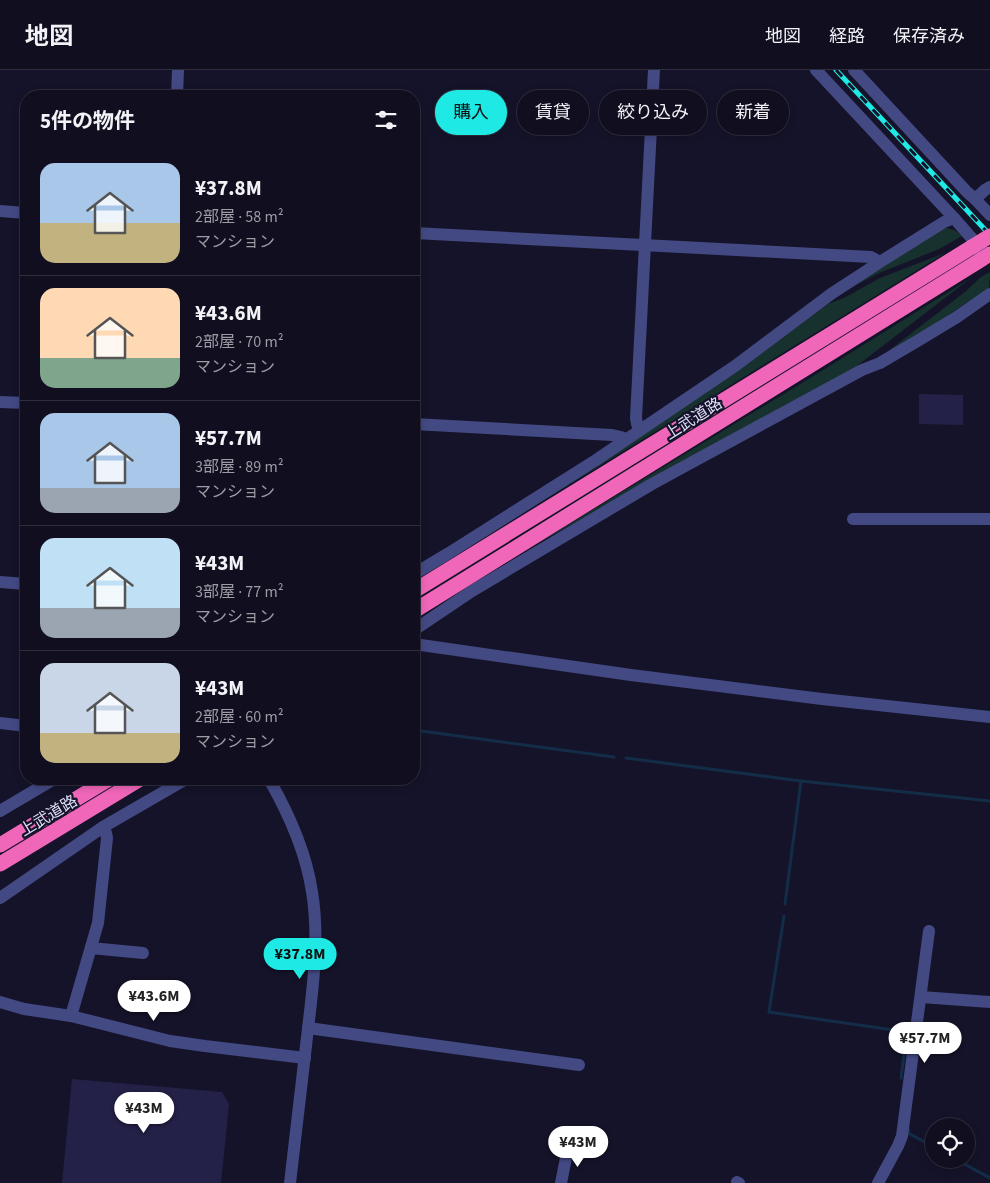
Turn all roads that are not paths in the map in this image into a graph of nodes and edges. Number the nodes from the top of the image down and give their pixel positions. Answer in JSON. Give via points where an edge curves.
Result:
{"nodes":[{"id":1,"x":178,"y":70,"type":"edge"},
{"id":2,"x":654,"y":70,"type":"edge"},
{"id":3,"x":816,"y":70,"type":"edge"},
{"id":4,"x":854,"y":70,"type":"edge"},
{"id":5,"x":177,"y":90,"type":"edge"},
{"id":6,"x":990,"y":187,"type":"edge"},
{"id":7,"x":975,"y":199,"type":"junction"},
{"id":8,"x":0,"y":211,"type":"edge"},
{"id":9,"x":20,"y":213,"type":"edge"},
{"id":10,"x":990,"y":215,"type":"edge"},
{"id":11,"x":954,"y":218,"type":"junction"},
{"id":12,"x":420,"y":233,"type":"edge"},
{"id":13,"x":990,"y":236,"type":"edge"},
{"id":14,"x":645,"y":244,"type":"junction"},
{"id":15,"x":983,"y":255,"type":"edge"},
{"id":16,"x":880,"y":262,"type":"junction"},
{"id":17,"x":990,"y":294,"type":"edge"},
{"id":18,"x":0,"y":402,"type":"edge"},
{"id":19,"x":20,"y":402,"type":"edge"},
{"id":20,"x":420,"y":424,"type":"edge"},
{"id":21,"x":640,"y":430,"type":"junction"},
{"id":22,"x":626,"y":439,"type":"junction"},
{"id":23,"x":853,"y":519,"type":"dead end"},
{"id":24,"x":990,"y":519,"type":"edge"},
{"id":25,"x":453,"y":559,"type":"junction"},
{"id":26,"x":420,"y":572,"type":"edge"},
{"id":27,"x":0,"y":582,"type":"edge"},
{"id":28,"x":20,"y":584,"type":"edge"},
{"id":29,"x":468,"y":586,"type":"junction"},
{"id":30,"x":420,"y":587,"type":"edge"},
{"id":31,"x":420,"y":608,"type":"edge"},
{"id":32,"x":420,"y":625,"type":"edge"},
{"id":33,"x":420,"y":645,"type":"edge"},
{"id":34,"x":990,"y":718,"type":"edge"},
{"id":35,"x":0,"y":723,"type":"edge"},
{"id":36,"x":20,"y":725,"type":"edge"},
{"id":37,"x":44,"y":785,"type":"edge"},
{"id":38,"x":99,"y":785,"type":"edge"},
{"id":39,"x":130,"y":785,"type":"edge"},
{"id":40,"x":176,"y":785,"type":"edge"},
{"id":41,"x":272,"y":785,"type":"edge"},
{"id":42,"x":0,"y":811,"type":"edge"},
{"id":43,"x":104,"y":827,"type":"junction"},
{"id":44,"x":2,"y":844,"type":"edge"},
{"id":45,"x":0,"y":866,"type":"edge"},
{"id":46,"x":0,"y":898,"type":"edge"},
{"id":47,"x":930,"y":931,"type":"dead end"},
{"id":48,"x":91,"y":948,"type":"junction"},
{"id":49,"x":143,"y":953,"type":"dead end"},
{"id":50,"x":921,"y":997,"type":"junction"},
{"id":51,"x":0,"y":1002,"type":"edge"},
{"id":52,"x":990,"y":1002,"type":"edge"},
{"id":53,"x":71,"y":1016,"type":"junction"},
{"id":54,"x":308,"y":1028,"type":"junction"},
{"id":55,"x":305,"y":1058,"type":"junction"},
{"id":56,"x":579,"y":1065,"type":"dead end"},
{"id":57,"x":568,"y":1148,"type":"dead end"},
{"id":58,"x":290,"y":1183,"type":"edge"},
{"id":59,"x":562,"y":1183,"type":"edge"},
{"id":60,"x":878,"y":1183,"type":"edge"}],
"edges":[{"from":1,"to":5,"type":"street"},
{"from":2,"to":14,"type":"street"},
{"from":3,"to":11,"type":"street"},
{"from":4,"to":7,"type":"street"},
{"from":6,"to":7,"type":"street"},
{"from":7,"to":10,"type":"street"},
{"from":8,"to":9,"type":"street"},
{"from":11,"to":15,"type":"street"},
{"from":11,"to":16,"type":"street"},
{"from":12,"to":14,"type":"street"},
{"from":13,"to":15,"type":"highway","name":"上武道路","bridge":true},
{"from":14,"to":16,"type":"street","via":[[871,257]]},
{"from":14,"to":21,"type":"street","via":[[636,418]]},
{"from":15,"to":25,"type":"highway","name":"上武道路"},
{"from":15,"to":29,"type":"highway","name":"上武道路"},
{"from":16,"to":21,"type":"street"},
{"from":17,"to":29,"type":"street","via":[[880,363]]},
{"from":18,"to":19,"type":"street"},
{"from":20,"to":22,"type":"street","via":[[612,435]]},
{"from":21,"to":22,"type":"street"},
{"from":22,"to":25,"type":"street"},
{"from":23,"to":24,"type":"street"},
{"from":25,"to":26,"type":"street"},
{"from":25,"to":30,"type":"highway","name":"上武道路"},
{"from":27,"to":28,"type":"street"},
{"from":29,"to":31,"type":"highway","name":"上武道路"},
{"from":29,"to":32,"type":"street"},
{"from":33,"to":34,"type":"street","via":[[641,676]]},
{"from":35,"to":36,"type":"street"},
{"from":37,"to":42,"type":"street"},
{"from":38,"to":44,"type":"highway","name":"上武道路"},
{"from":39,"to":45,"type":"highway","name":"上武道路"},
{"from":40,"to":43,"type":"street"},
{"from":41,"to":54,"type":"street","via":[[302,848],[312,890],[316,920]]},
{"from":43,"to":46,"type":"street"},
{"from":43,"to":48,"type":"street","via":[[107,838],[100,914]]},
{"from":47,"to":50,"type":"street"},
{"from":48,"to":49,"type":"street"},
{"from":48,"to":53,"type":"street"},
{"from":50,"to":52,"type":"street"},
{"from":50,"to":60,"type":"street","via":[[902,1136]]},
{"from":51,"to":53,"type":"street"},
{"from":53,"to":55,"type":"street","via":[[177,1042]]},
{"from":54,"to":55,"type":"street"},
{"from":54,"to":56,"type":"street"},
{"from":55,"to":58,"type":"street"},
{"from":57,"to":59,"type":"street"}]}
